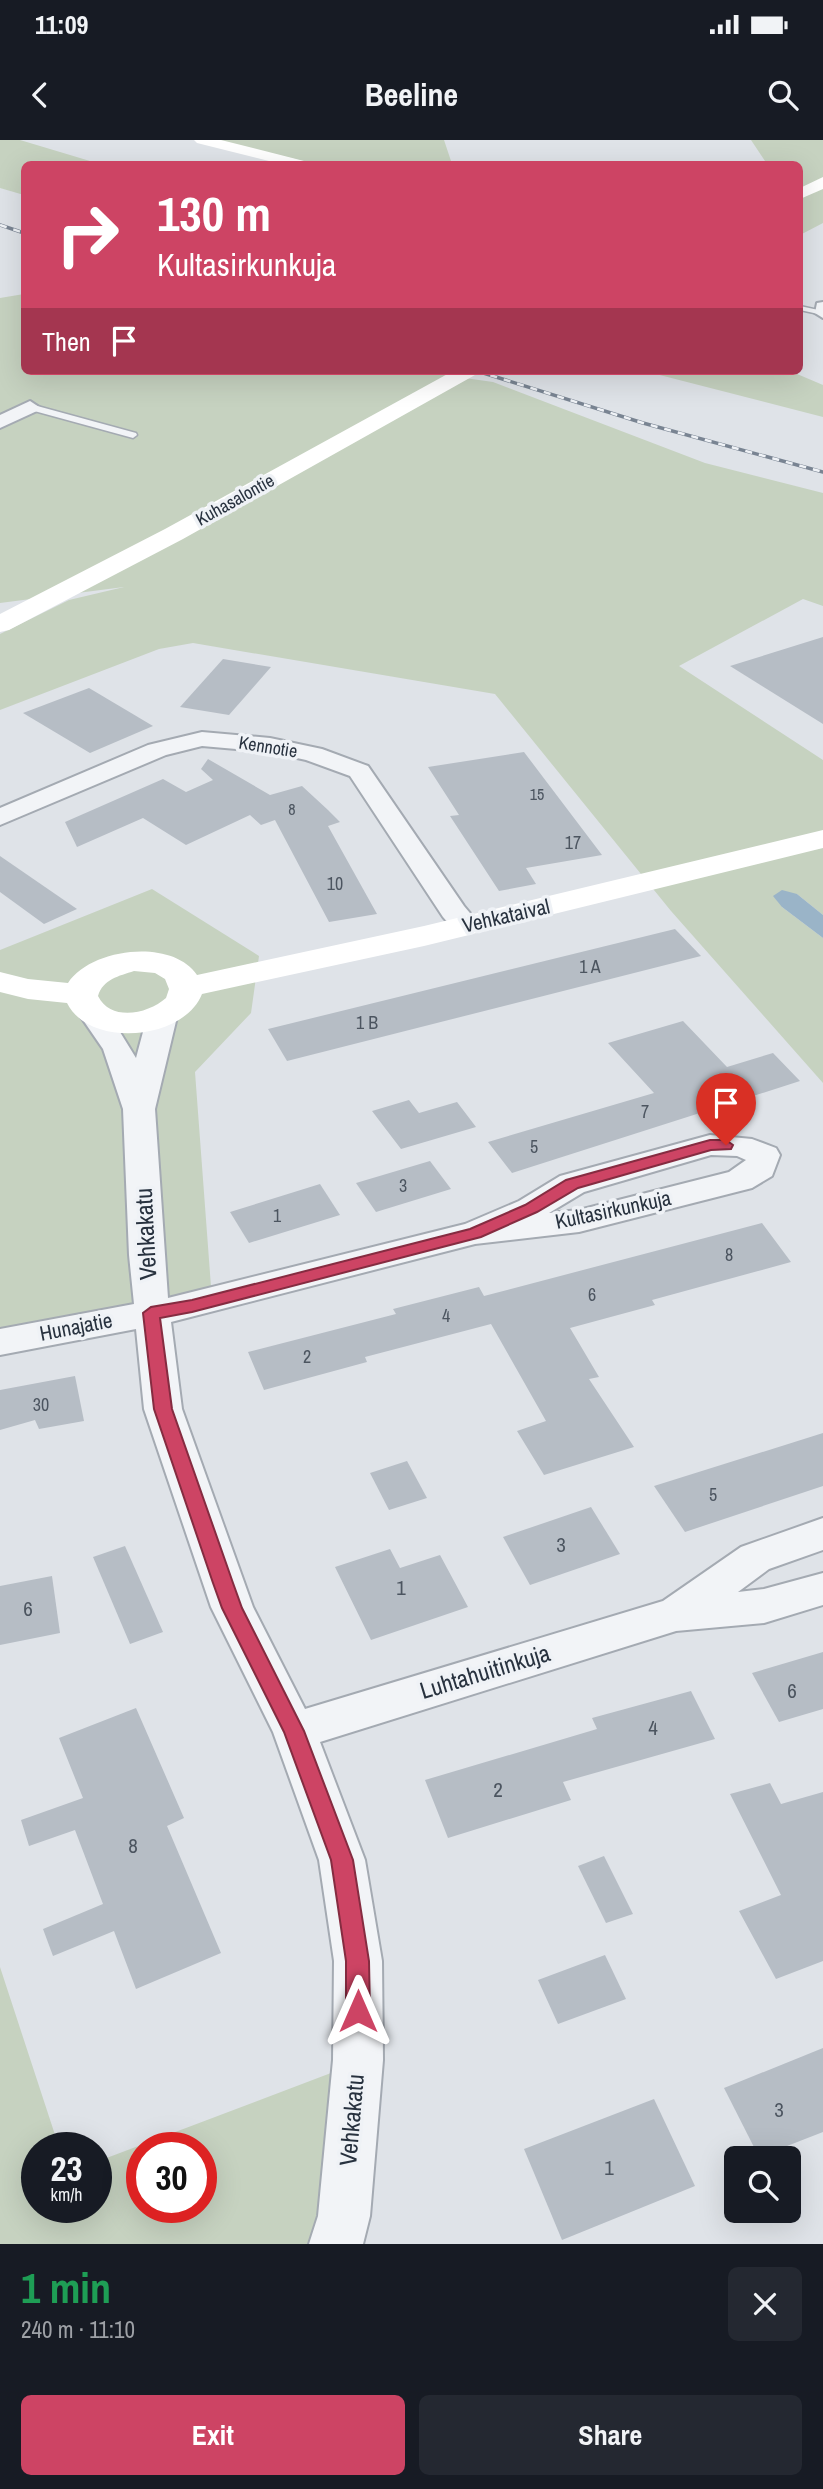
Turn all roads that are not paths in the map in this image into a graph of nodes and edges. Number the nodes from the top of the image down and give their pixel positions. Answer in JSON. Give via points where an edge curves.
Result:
{"nodes":[{"id":1,"x":202,"y":140,"type":"edge"},
{"id":2,"x":287,"y":161,"type":"edge"},
{"id":3,"x":823,"y":182,"type":"edge"},
{"id":4,"x":803,"y":192,"type":"edge"},
{"id":5,"x":823,"y":307,"type":"edge"},
{"id":6,"x":803,"y":309,"type":"edge"},
{"id":7,"x":823,"y":313,"type":"edge"},
{"id":8,"x":460,"y":375,"type":"edge"},
{"id":9,"x":30,"y":407,"type":"joint"},
{"id":10,"x":0,"y":422,"type":"edge"},
{"id":11,"x":133,"y":435,"type":"dead end"},
{"id":12,"x":0,"y":624,"type":"edge"},
{"id":13,"x":0,"y":817,"type":"edge"},
{"id":14,"x":823,"y":839,"type":"edge"},
{"id":15,"x":466,"y":925,"type":"junction"},
{"id":16,"x":0,"y":982,"type":"edge"},
{"id":17,"x":187,"y":987,"type":"junction"},
{"id":18,"x":88,"y":1006,"type":"junction"},
{"id":19,"x":162,"y":1017,"type":"junction"},
{"id":20,"x":139,"y":1109,"type":"junction"},
{"id":21,"x":475,"y":1233,"type":"junction"},
{"id":22,"x":151,"y":1313,"type":"junction"},
{"id":23,"x":0,"y":1342,"type":"edge"},
{"id":24,"x":823,"y":1534,"type":"edge"},
{"id":25,"x":823,"y":1589,"type":"edge"},
{"id":26,"x":676,"y":1614,"type":"junction"},
{"id":27,"x":294,"y":1731,"type":"junction"},
{"id":28,"x":336,"y":2244,"type":"edge"}],
"edges":[{"from":1,"to":2,"type":"street"},
{"from":3,"to":4,"type":"street"},
{"from":5,"to":7,"type":"street"},
{"from":6,"to":7,"type":"lane"},
{"from":8,"to":12,"type":"street","name":"Kuhasalontie","via":[[174,534]]},
{"from":9,"to":10,"type":"street"},
{"from":9,"to":11,"type":"lane"},
{"from":13,"to":15,"type":"street","name":"Kennotie","via":[[157,750],[202,739],[313,754],[359,771]]},
{"from":14,"to":15,"type":"street","name":"Vehkataival"},
{"from":15,"to":17,"type":"street","name":"Vehkataival"},
{"from":16,"to":18,"type":"street"},
{"from":17,"to":18,"type":"street","via":[[170,967],[133,961],[96,972],[84,982]]},
{"from":17,"to":19,"type":"street","via":[[177,1008]]},
{"from":18,"to":19,"type":"street","via":[[129,1023]]},
{"from":18,"to":20,"type":"street","name":"Vehkakatu","via":[[118,1049]]},
{"from":19,"to":20,"type":"street","name":"Vehkakatu"},
{"from":20,"to":22,"type":"street","name":"Vehkakatu"},
{"from":21,"to":21,"type":"street","name":"Kultasirkunkuja","via":[[531,1209],[572,1184],[710,1145],[741,1146],[764,1155],[760,1168],[740,1180],[579,1221]]},
{"from":21,"to":22,"type":"street","name":"Kultasirkunkuja"},
{"from":22,"to":23,"type":"street","name":"Hunajatie"},
{"from":22,"to":27,"type":"street","name":"Vehkakatu","via":[[167,1421],[232,1608]]},
{"from":24,"to":26,"type":"street","name":"Luhtahuitinkuja","via":[[755,1558]]},
{"from":25,"to":26,"type":"street","name":"Luhtahuitinkuja","via":[[764,1606]]},
{"from":26,"to":27,"type":"street","name":"Luhtahuitinkuja"},
{"from":27,"to":28,"type":"street","name":"Vehkakatu","via":[[342,1860],[358,1961],[358,2060],[344,2216]]}]}
